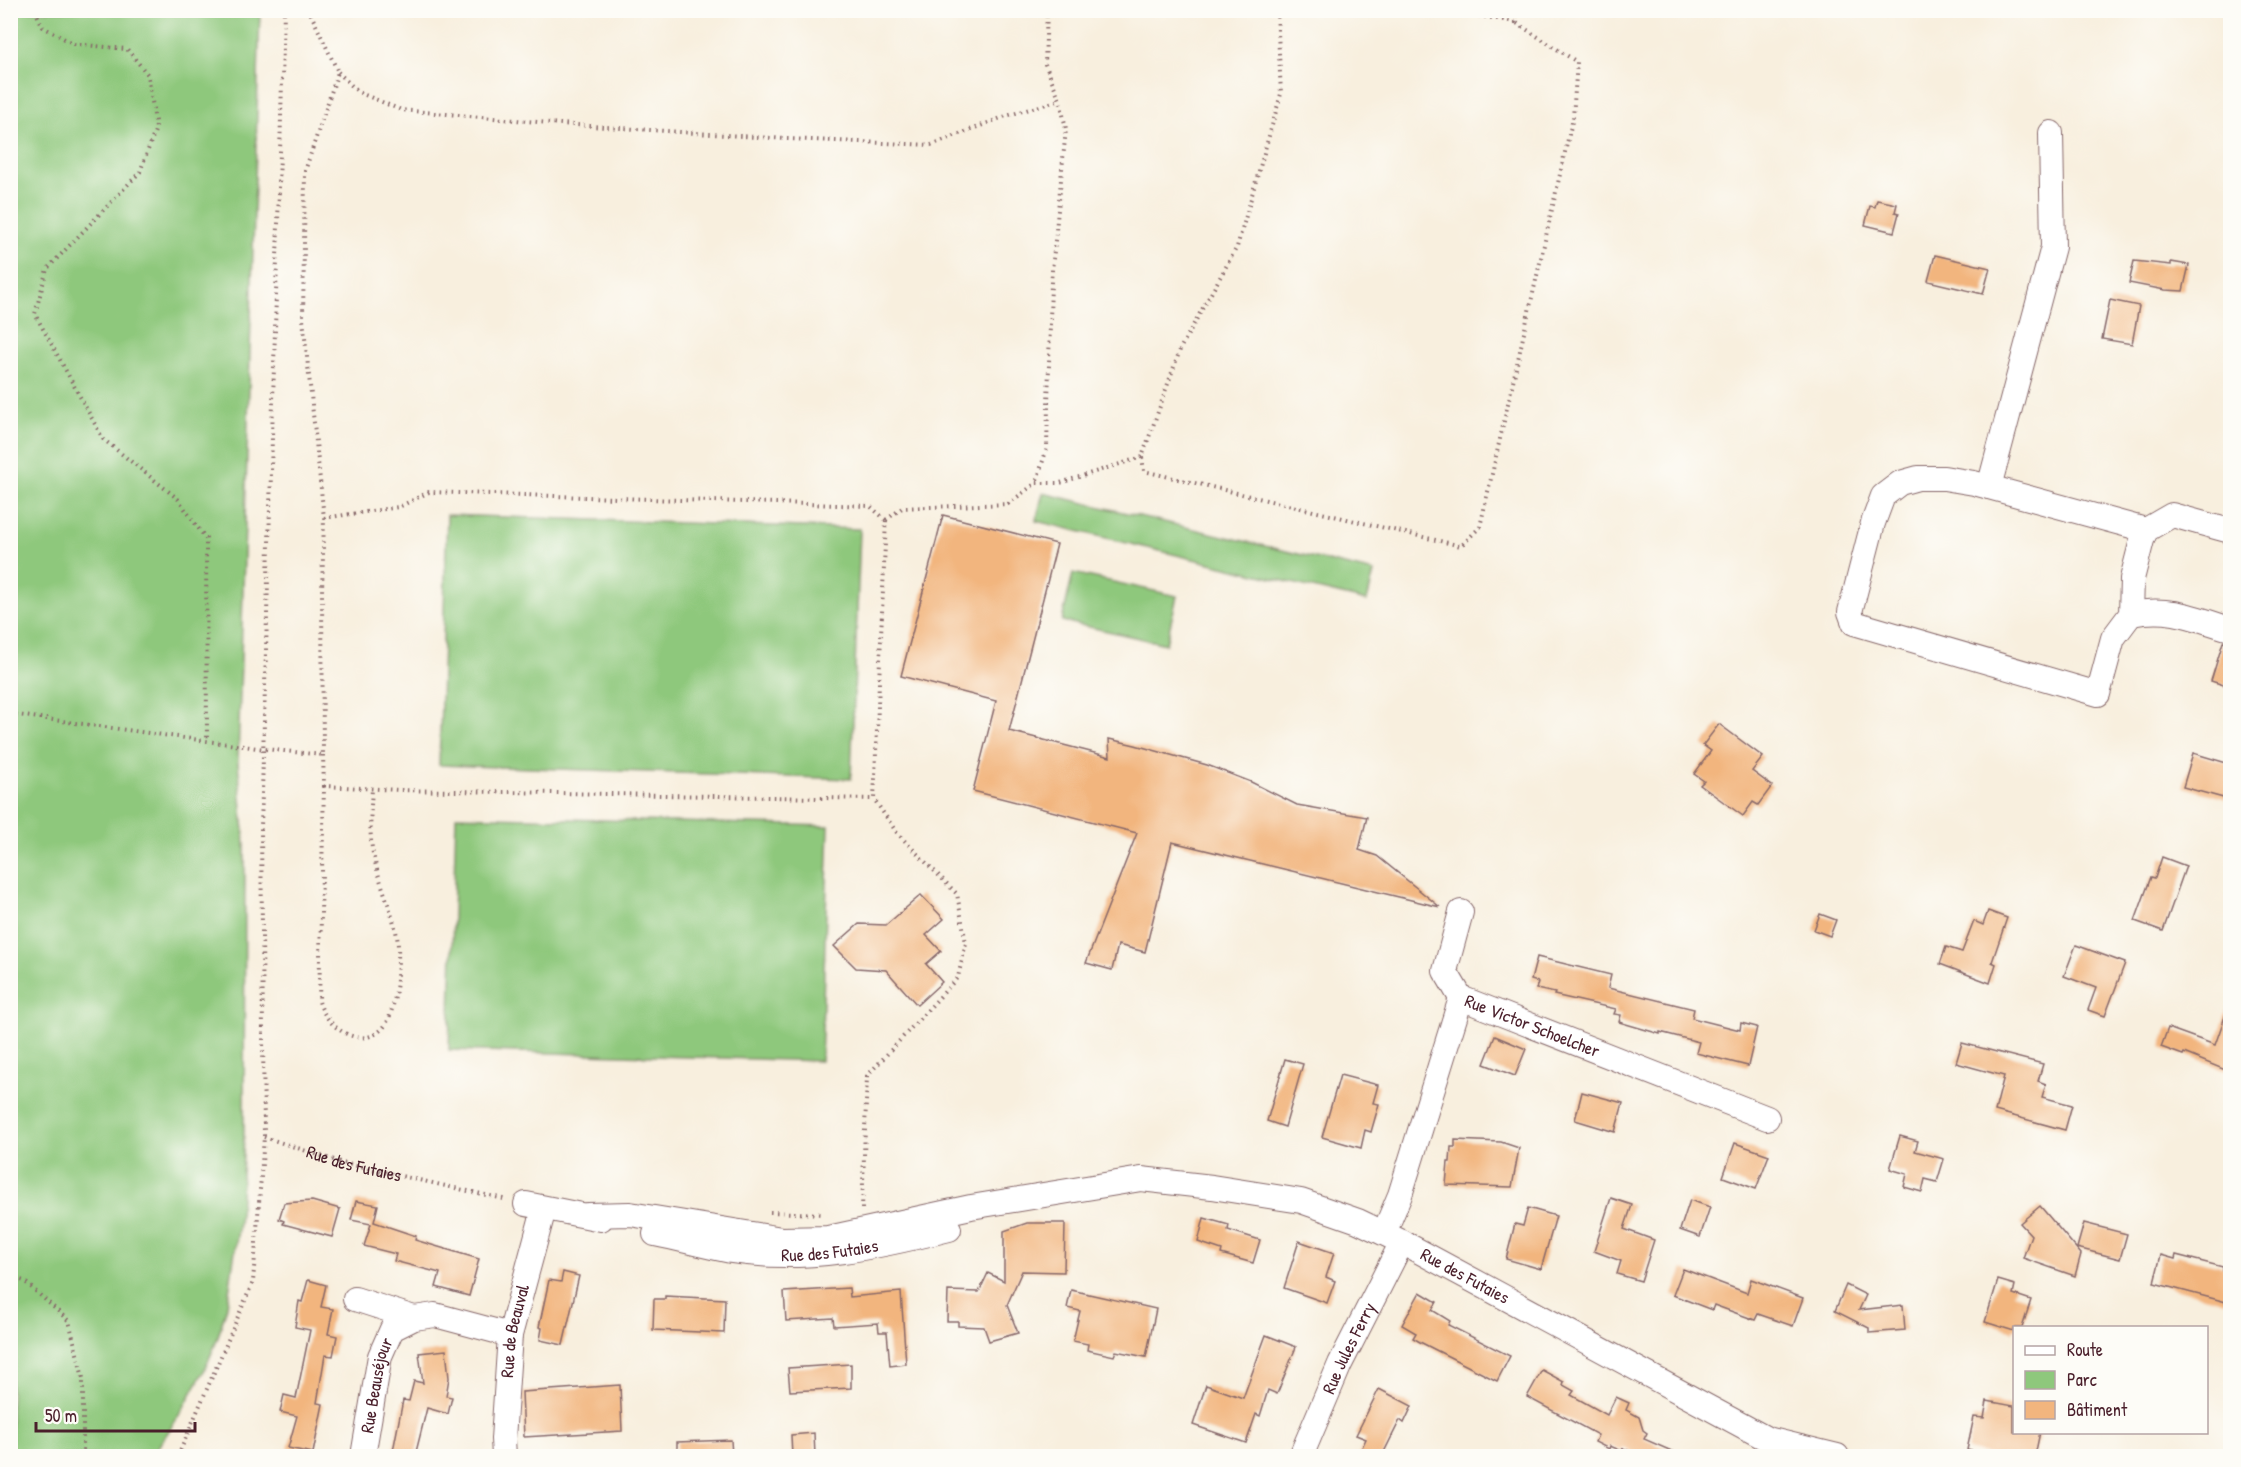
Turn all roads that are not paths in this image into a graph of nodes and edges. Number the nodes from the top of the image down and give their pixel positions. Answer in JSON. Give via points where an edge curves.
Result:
{"nodes":[{"id":1,"x":2051,"y":133,"type":"dead end"},
{"id":2,"x":1989,"y":487,"type":"junction"},
{"id":3,"x":2146,"y":530,"type":"junction"},
{"id":4,"x":2230,"y":531,"type":"edge"},
{"id":5,"x":2131,"y":614,"type":"junction"},
{"id":6,"x":2230,"y":628,"type":"edge"},
{"id":7,"x":1461,"y":912,"type":"dead end"},
{"id":8,"x":1461,"y":998,"type":"junction"},
{"id":9,"x":1767,"y":1118,"type":"dead end"},
{"id":10,"x":1068,"y":1192,"type":"junction"},
{"id":11,"x":535,"y":1206,"type":"joint"},
{"id":12,"x":588,"y":1215,"type":"junction"},
{"id":13,"x":1393,"y":1238,"type":"junction"},
{"id":14,"x":355,"y":1299,"type":"dead end"},
{"id":15,"x":414,"y":1318,"type":"junction"},
{"id":16,"x":510,"y":1335,"type":"junction"},
{"id":17,"x":363,"y":1456,"type":"edge"},
{"id":18,"x":504,"y":1456,"type":"edge"},
{"id":19,"x":1301,"y":1456,"type":"edge"},
{"id":20,"x":1837,"y":1456,"type":"edge"}],
"edges":[{"from":1,"to":2,"type":"street","via":[[2054,247]]},
{"from":2,"to":3,"type":"street"},
{"from":2,"to":5,"type":"street","via":[[1944,478],[1918,478],[1900,483],[1883,496],[1850,612],[1854,623],[2098,694],[2113,638]]},
{"from":3,"to":4,"type":"street","via":[[2172,515]]},
{"from":3,"to":5,"type":"street","via":[[2132,579]]},
{"from":5,"to":6,"type":"street","via":[[2152,610],[2175,612]]},
{"from":7,"to":8,"type":"street","via":[[1445,971]]},
{"from":8,"to":9,"type":"street","name":"Rue Victor Schoelcher"},
{"from":8,"to":13,"type":"street","name":"Rue Victor Schoelcher","via":[[1400,1195]]},
{"from":10,"to":12,"type":"street","name":"Rue des Futaies","via":[[971,1207],[828,1238],[782,1239],[630,1214]]},
{"from":10,"to":12,"type":"street","name":"Rue des Futaies","via":[[971,1223],[835,1253],[733,1251]]},
{"from":10,"to":13,"type":"street","name":"Rue des Futaies","via":[[1141,1179],[1212,1187],[1301,1202],[1358,1221]]},
{"from":11,"to":12,"type":"street","name":"Rue des Futaies"},
{"from":11,"to":16,"type":"street","name":"Rue de Beauval"},
{"from":13,"to":19,"type":"street","name":"Rue Jules Ferry"},
{"from":13,"to":20,"type":"street","name":"Rue des Futaies","via":[[1767,1439]]},
{"from":14,"to":15,"type":"street"},
{"from":15,"to":16,"type":"street","name":"Rue Beauséjour","via":[[435,1315]]},
{"from":15,"to":17,"type":"street","name":"Rue Beauséjour","via":[[392,1329],[380,1356]]},
{"from":16,"to":18,"type":"street","name":"Rue de Beauval"}]}
